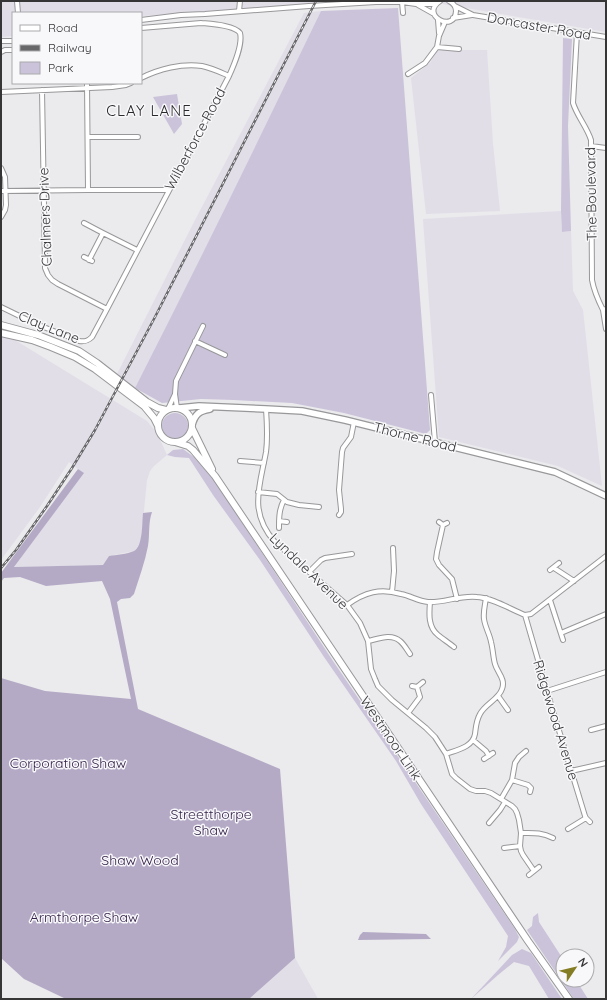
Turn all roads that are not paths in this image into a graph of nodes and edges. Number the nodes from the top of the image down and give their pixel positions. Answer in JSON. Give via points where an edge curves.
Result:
{"nodes":[{"id":1,"x":17,"y":1,"type":"edge"},
{"id":2,"x":240,"y":1,"type":"edge"},
{"id":3,"x":440,"y":1,"type":"edge"},
{"id":4,"x":449,"y":1,"type":"edge"},
{"id":5,"x":402,"y":2,"type":"junction"},
{"id":6,"x":416,"y":4,"type":"junction"},
{"id":7,"x":436,"y":4,"type":"junction"},
{"id":8,"x":455,"y":6,"type":"junction"},
{"id":9,"x":239,"y":11,"type":"junction"},
{"id":10,"x":18,"y":12,"type":"edge"},
{"id":11,"x":403,"y":13,"type":"dead end"},
{"id":12,"x":434,"y":14,"type":"junction"},
{"id":13,"x":473,"y":15,"type":"junction"},
{"id":14,"x":453,"y":18,"type":"junction"},
{"id":15,"x":142,"y":20,"type":"edge"},
{"id":16,"x":438,"y":20,"type":"junction"},
{"id":17,"x":445,"y":22,"type":"junction"},
{"id":18,"x":142,"y":28,"type":"edge"},
{"id":19,"x":577,"y":33,"type":"junction"},
{"id":20,"x":440,"y":36,"type":"junction"},
{"id":21,"x":606,"y":37,"type":"edge"},
{"id":22,"x":1,"y":41,"type":"edge"},
{"id":23,"x":12,"y":41,"type":"edge"},
{"id":24,"x":437,"y":47,"type":"junction"},
{"id":25,"x":459,"y":48,"type":"dead end"},
{"id":26,"x":12,"y":50,"type":"edge"},
{"id":27,"x":1,"y":52,"type":"edge"},
{"id":28,"x":408,"y":74,"type":"dead end"},
{"id":29,"x":228,"y":76,"type":"junction"},
{"id":30,"x":142,"y":78,"type":"edge"},
{"id":31,"x":128,"y":84,"type":"edge"},
{"id":32,"x":87,"y":85,"type":"edge"},
{"id":33,"x":42,"y":90,"type":"junction"},
{"id":34,"x":1,"y":92,"type":"edge"},
{"id":35,"x":88,"y":137,"type":"junction"},
{"id":36,"x":138,"y":137,"type":"dead end"},
{"id":37,"x":591,"y":146,"type":"junction"},
{"id":38,"x":606,"y":148,"type":"edge"},
{"id":39,"x":1,"y":168,"type":"edge"},
{"id":40,"x":88,"y":190,"type":"junction"},
{"id":41,"x":169,"y":190,"type":"junction"},
{"id":42,"x":3,"y":191,"type":"edge"},
{"id":43,"x":44,"y":191,"type":"junction"},
{"id":44,"x":1,"y":216,"type":"edge"},
{"id":45,"x":84,"y":223,"type":"dead end"},
{"id":46,"x":103,"y":233,"type":"junction"},
{"id":47,"x":137,"y":250,"type":"junction"},
{"id":48,"x":84,"y":257,"type":"dead end"},
{"id":49,"x":1,"y":307,"type":"edge"},
{"id":50,"x":107,"y":309,"type":"junction"},
{"id":51,"x":605,"y":309,"type":"edge"},
{"id":52,"x":1,"y":325,"type":"edge"},
{"id":53,"x":203,"y":326,"type":"dead end"},
{"id":54,"x":606,"y":329,"type":"edge"},
{"id":55,"x":94,"y":332,"type":"joint"},
{"id":56,"x":1,"y":333,"type":"edge"},
{"id":57,"x":195,"y":341,"type":"junction"},
{"id":58,"x":225,"y":355,"type":"dead end"},
{"id":59,"x":175,"y":394,"type":"junction"},
{"id":60,"x":431,"y":395,"type":"dead end"},
{"id":61,"x":218,"y":407,"type":"junction"},
{"id":62,"x":178,"y":408,"type":"junction"},
{"id":63,"x":266,"y":409,"type":"junction"},
{"id":64,"x":167,"y":410,"type":"junction"},
{"id":65,"x":354,"y":422,"type":"junction"},
{"id":66,"x":158,"y":426,"type":"junction"},
{"id":67,"x":192,"y":426,"type":"junction"},
{"id":68,"x":175,"y":442,"type":"junction"},
{"id":69,"x":435,"y":442,"type":"junction"},
{"id":70,"x":240,"y":461,"type":"dead end"},
{"id":71,"x":264,"y":463,"type":"junction"},
{"id":72,"x":215,"y":476,"type":"junction"},
{"id":73,"x":258,"y":492,"type":"junction"},
{"id":74,"x":606,"y":496,"type":"edge"},
{"id":75,"x":284,"y":500,"type":"junction"},
{"id":76,"x":319,"y":507,"type":"dead end"},
{"id":77,"x":339,"y":515,"type":"dead end"},
{"id":78,"x":280,"y":522,"type":"junction"},
{"id":79,"x":287,"y":522,"type":"dead end"},
{"id":80,"x":443,"y":524,"type":"dead end"},
{"id":81,"x":279,"y":528,"type":"dead end"},
{"id":82,"x":393,"y":548,"type":"dead end"},
{"id":83,"x":352,"y":554,"type":"dead end"},
{"id":84,"x":606,"y":556,"type":"edge"},
{"id":85,"x":559,"y":563,"type":"dead end"},
{"id":86,"x":309,"y":572,"type":"junction"},
{"id":87,"x":574,"y":581,"type":"junction"},
{"id":88,"x":392,"y":592,"type":"junction"},
{"id":89,"x":486,"y":598,"type":"junction"},
{"id":90,"x":457,"y":599,"type":"junction"},
{"id":91,"x":550,"y":600,"type":"junction"},
{"id":92,"x":430,"y":602,"type":"junction"},
{"id":93,"x":347,"y":605,"type":"junction"},
{"id":94,"x":606,"y":614,"type":"edge"},
{"id":95,"x":525,"y":615,"type":"junction"},
{"id":96,"x":561,"y":633,"type":"junction"},
{"id":97,"x":563,"y":640,"type":"dead end"},
{"id":98,"x":368,"y":641,"type":"junction"},
{"id":99,"x":454,"y":647,"type":"dead end"},
{"id":100,"x":410,"y":654,"type":"dead end"},
{"id":101,"x":606,"y":672,"type":"edge"},
{"id":102,"x":423,"y":682,"type":"dead end"},
{"id":103,"x":412,"y":686,"type":"dead end"},
{"id":104,"x":417,"y":687,"type":"junction"},
{"id":105,"x":547,"y":691,"type":"junction"},
{"id":106,"x":498,"y":696,"type":"junction"},
{"id":107,"x":508,"y":710,"type":"dead end"},
{"id":108,"x":408,"y":713,"type":"junction"},
{"id":109,"x":606,"y":726,"type":"edge"},
{"id":110,"x":591,"y":730,"type":"dead end"},
{"id":111,"x":473,"y":740,"type":"junction"},
{"id":112,"x":526,"y":751,"type":"dead end"},
{"id":113,"x":446,"y":754,"type":"junction"},
{"id":114,"x":484,"y":759,"type":"dead end"},
{"id":115,"x":606,"y":763,"type":"edge"},
{"id":116,"x":571,"y":771,"type":"junction"},
{"id":117,"x":512,"y":780,"type":"junction"},
{"id":118,"x":530,"y":792,"type":"dead end"},
{"id":119,"x":503,"y":800,"type":"junction"},
{"id":120,"x":586,"y":818,"type":"junction"},
{"id":121,"x":590,"y":822,"type":"dead end"},
{"id":122,"x":489,"y":823,"type":"dead end"},
{"id":123,"x":546,"y":828,"type":"dead end"},
{"id":124,"x":568,"y":829,"type":"dead end"},
{"id":125,"x":521,"y":833,"type":"junction"},
{"id":126,"x":545,"y":835,"type":"junction"},
{"id":127,"x":553,"y":838,"type":"dead end"},
{"id":128,"x":520,"y":846,"type":"junction"},
{"id":129,"x":504,"y":848,"type":"dead end"},
{"id":130,"x":539,"y":868,"type":"dead end"},
{"id":131,"x":534,"y":871,"type":"junction"},
{"id":132,"x":529,"y":875,"type":"dead end"},
{"id":133,"x":569,"y":999,"type":"edge"}],
"edges":[{"from":1,"to":10,"type":"street"},
{"from":2,"to":9,"type":"street"},
{"from":3,"to":7,"type":"street"},
{"from":4,"to":8,"type":"street","name":"Doncaster Road"},
{"from":5,"to":6,"type":"street"},
{"from":5,"to":9,"type":"street"},
{"from":5,"to":11,"type":"street"},
{"from":6,"to":7,"type":"street"},
{"from":6,"to":12,"type":"street"},
{"from":7,"to":12,"type":"street"},
{"from":8,"to":13,"type":"street","name":"Doncaster Road"},
{"from":8,"to":14,"type":"street"},
{"from":9,"to":15,"type":"street"},
{"from":12,"to":16,"type":"street"},
{"from":13,"to":14,"type":"street","name":"Doncaster Road"},
{"from":13,"to":19,"type":"street","name":"Doncaster Road"},
{"from":14,"to":17,"type":"street","name":"Doncaster Road"},
{"from":16,"to":17,"type":"street"},
{"from":16,"to":20,"type":"street"},
{"from":17,"to":20,"type":"street"},
{"from":18,"to":29,"type":"street","name":"Wilberforce Road","via":[[210,24],[236,29],[241,39],[235,63]]},
{"from":19,"to":21,"type":"street","name":"Doncaster Road"},
{"from":19,"to":37,"type":"street","name":"The Boulevard","via":[[573,103],[589,135]]},
{"from":20,"to":24,"type":"street"},
{"from":22,"to":23,"type":"street"},
{"from":24,"to":25,"type":"street"},
{"from":24,"to":28,"type":"street","via":[[425,63]]},
{"from":26,"to":27,"type":"street"},
{"from":29,"to":30,"type":"street","via":[[210,68],[192,65],[165,69]]},
{"from":29,"to":41,"type":"street","name":"Wilberforce Road"},
{"from":31,"to":32,"type":"street","via":[[117,87]]},
{"from":32,"to":33,"type":"street"},
{"from":32,"to":35,"type":"street"},
{"from":33,"to":34,"type":"street"},
{"from":33,"to":43,"type":"street","name":"Chalmers Drive"},
{"from":35,"to":36,"type":"street"},
{"from":35,"to":40,"type":"street"},
{"from":37,"to":38,"type":"street"},
{"from":37,"to":51,"type":"street","name":"The Boulevard","via":[[592,280],[595,293]]},
{"from":39,"to":42,"type":"street","via":[[6,177]]},
{"from":40,"to":41,"type":"street"},
{"from":40,"to":43,"type":"street"},
{"from":41,"to":47,"type":"street","name":"Wilberforce Road"},
{"from":42,"to":43,"type":"street"},
{"from":42,"to":44,"type":"street","via":[[6,205]]},
{"from":43,"to":50,"type":"street","name":"Chalmers Drive","via":[[45,268],[48,275],[58,284]]},
{"from":45,"to":46,"type":"street"},
{"from":46,"to":47,"type":"street"},
{"from":46,"to":48,"type":"street","via":[[91,261]]},
{"from":47,"to":50,"type":"street","name":"Wilberforce Road"},
{"from":49,"to":55,"type":"street","name":"Clay Lane","via":[[79,341],[89,340]]},
{"from":50,"to":55,"type":"street","name":"Wilberforce Road"},
{"from":51,"to":54,"type":"street","name":"The Boulevard"},
{"from":52,"to":64,"type":"highway","via":[[38,334],[78,351],[147,402]]},
{"from":53,"to":57,"type":"street"},
{"from":56,"to":66,"type":"highway","via":[[32,340],[75,357],[144,406]]},
{"from":57,"to":58,"type":"street"},
{"from":57,"to":59,"type":"street","via":[[176,381]]},
{"from":59,"to":62,"type":"street"},
{"from":59,"to":64,"type":"street"},
{"from":60,"to":69,"type":"street"},
{"from":61,"to":62,"type":"main road","name":"Thorne Road"},
{"from":61,"to":63,"type":"main road","name":"Thorne Road"},
{"from":61,"to":67,"type":"main road","via":[[200,412]]},
{"from":62,"to":64,"type":"highway"},
{"from":62,"to":67,"type":"highway","via":[[190,416]]},
{"from":63,"to":65,"type":"main road","name":"Thorne Road","via":[[302,411]]},
{"from":63,"to":71,"type":"street","name":"Lyndale Avenue","via":[[267,441]]},
{"from":64,"to":66,"type":"highway","via":[[160,417]]},
{"from":65,"to":69,"type":"main road","name":"Thorne Road"},
{"from":65,"to":77,"type":"street","via":[[351,437],[342,452]]},
{"from":66,"to":68,"type":"highway","via":[[164,439]]},
{"from":67,"to":68,"type":"highway","via":[[187,438]]},
{"from":67,"to":72,"type":"highway","name":"Westmoor Link"},
{"from":68,"to":72,"type":"highway","name":"Westmoor Link","via":[[193,450]]},
{"from":69,"to":74,"type":"main road","name":"Thorne Road","via":[[555,472]]},
{"from":70,"to":71,"type":"street"},
{"from":71,"to":73,"type":"street","name":"Lyndale Avenue"},
{"from":72,"to":133,"type":"highway","name":"Westmoor Link"},
{"from":73,"to":75,"type":"street","via":[[274,493]]},
{"from":73,"to":86,"type":"street","name":"Lyndale Avenue","via":[[259,512],[266,530],[275,542]]},
{"from":75,"to":76,"type":"street"},
{"from":75,"to":78,"type":"street","via":[[280,507]]},
{"from":78,"to":79,"type":"street"},
{"from":78,"to":81,"type":"street"},
{"from":80,"to":90,"type":"street","via":[[436,559],[452,579]]},
{"from":82,"to":88,"type":"street"},
{"from":83,"to":86,"type":"street","via":[[325,558]]},
{"from":84,"to":87,"type":"street"},
{"from":85,"to":87,"type":"street","via":[[552,569]]},
{"from":86,"to":93,"type":"street","name":"Lyndale Avenue"},
{"from":87,"to":91,"type":"street"},
{"from":88,"to":92,"type":"street"},
{"from":88,"to":93,"type":"street","via":[[365,594]]},
{"from":89,"to":90,"type":"street","via":[[476,596]]},
{"from":89,"to":95,"type":"street"},
{"from":89,"to":106,"type":"street","via":[[484,621],[503,684]]},
{"from":90,"to":92,"type":"street"},
{"from":91,"to":95,"type":"street","via":[[531,614]]},
{"from":91,"to":96,"type":"street"},
{"from":92,"to":99,"type":"street","via":[[429,619],[432,627],[437,635]]},
{"from":93,"to":98,"type":"street","name":"Lyndale Avenue"},
{"from":94,"to":96,"type":"street"},
{"from":95,"to":105,"type":"street","name":"Ridgewood Avenue"},
{"from":96,"to":97,"type":"street"},
{"from":98,"to":100,"type":"street","via":[[393,637],[400,641]]},
{"from":98,"to":108,"type":"street","name":"Lyndale Avenue","via":[[371,669],[375,679],[383,691]]},
{"from":101,"to":105,"type":"street"},
{"from":102,"to":104,"type":"street"},
{"from":103,"to":104,"type":"street"},
{"from":104,"to":108,"type":"street","via":[[420,697]]},
{"from":105,"to":116,"type":"street","name":"Ridgewood Avenue"},
{"from":106,"to":107,"type":"street"},
{"from":106,"to":111,"type":"street","via":[[481,712]]},
{"from":108,"to":113,"type":"street","name":"Lyndale Avenue","via":[[435,737]]},
{"from":109,"to":110,"type":"street"},
{"from":111,"to":113,"type":"street","via":[[469,745]]},
{"from":111,"to":114,"type":"street","via":[[491,754]]},
{"from":112,"to":117,"type":"street","via":[[514,763]]},
{"from":113,"to":119,"type":"street","name":"Lyndale Avenue","via":[[452,774],[456,778],[470,789],[485,791]]},
{"from":115,"to":116,"type":"street"},
{"from":116,"to":120,"type":"street","name":"Ridgewood Avenue"},
{"from":117,"to":118,"type":"street","via":[[528,785]]},
{"from":117,"to":119,"type":"street"},
{"from":119,"to":122,"type":"street","via":[[500,810]]},
{"from":119,"to":125,"type":"street","name":"Lyndale Avenue","via":[[517,813]]},
{"from":120,"to":121,"type":"street","name":"Ridgewood Avenue"},
{"from":120,"to":124,"type":"street"},
{"from":123,"to":126,"type":"street"},
{"from":125,"to":126,"type":"street"},
{"from":125,"to":128,"type":"street","name":"Lyndale Avenue"},
{"from":126,"to":127,"type":"street"},
{"from":128,"to":129,"type":"street"},
{"from":128,"to":131,"type":"street","via":[[523,856]]},
{"from":130,"to":131,"type":"street"},
{"from":131,"to":132,"type":"street"}]}
